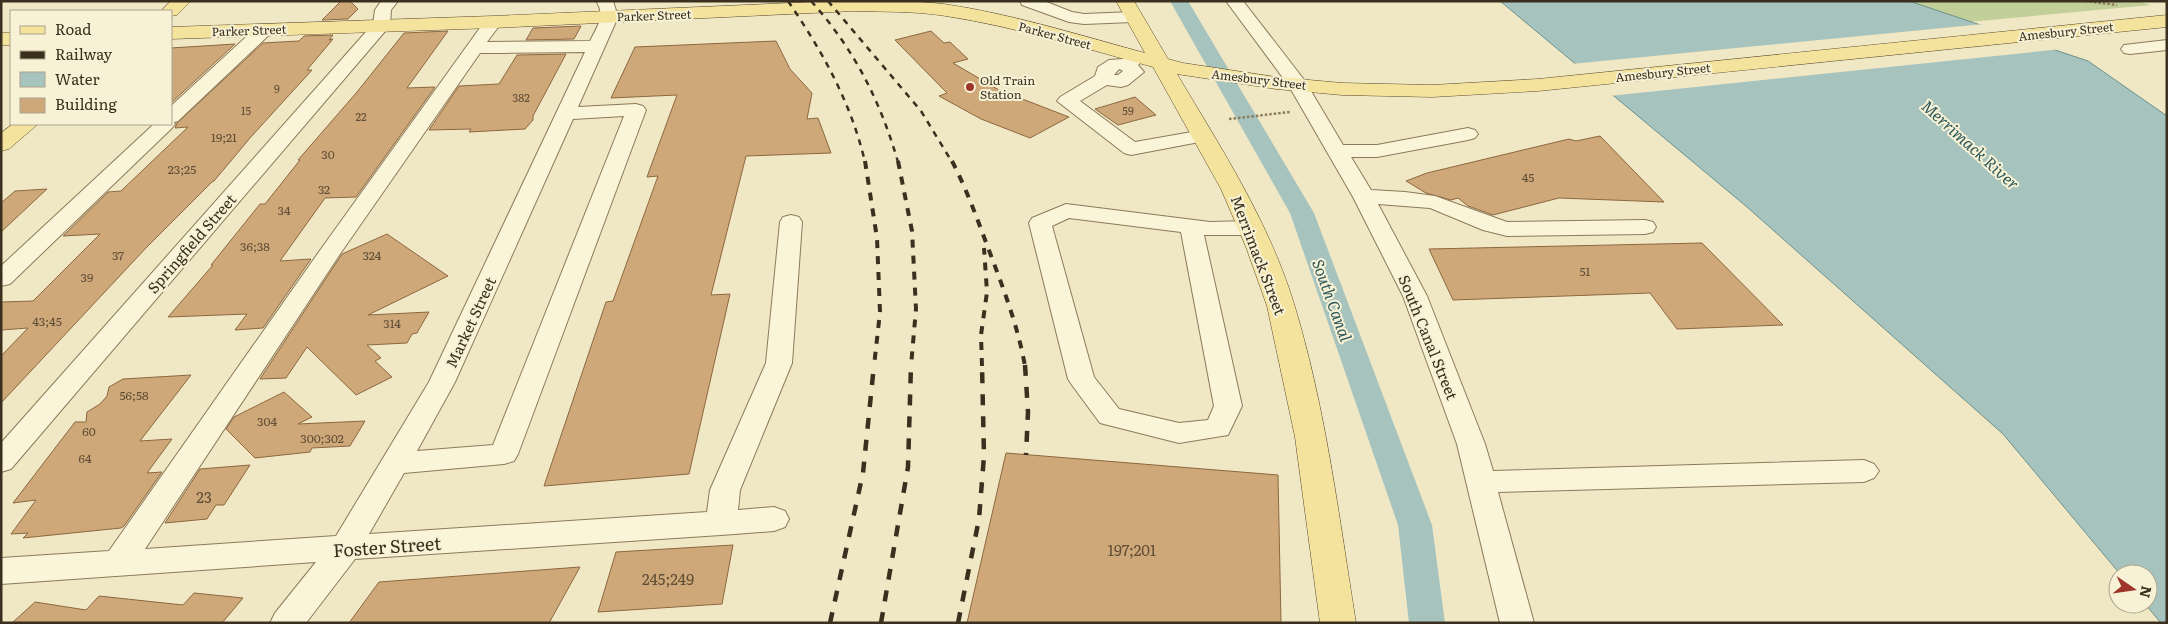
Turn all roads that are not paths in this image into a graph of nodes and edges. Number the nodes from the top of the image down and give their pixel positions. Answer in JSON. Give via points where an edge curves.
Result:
{"nodes":[{"id":1,"x":182,"y":1,"type":"edge"},
{"id":2,"x":390,"y":1,"type":"edge"},
{"id":3,"x":1028,"y":1,"type":"edge"},
{"id":4,"x":1234,"y":1,"type":"edge"},
{"id":5,"x":607,"y":9,"type":"edge"},
{"id":6,"x":1129,"y":9,"type":"edge"},
{"id":7,"x":171,"y":10,"type":"edge"},
{"id":8,"x":493,"y":22,"type":"junction"},
{"id":9,"x":2158,"y":22,"type":"edge"},
{"id":10,"x":381,"y":25,"type":"junction"},
{"id":11,"x":264,"y":30,"type":"junction"},
{"id":12,"x":172,"y":33,"type":"edge"},
{"id":13,"x":2167,"y":45,"type":"edge"},
{"id":14,"x":597,"y":46,"type":"junction"},
{"id":15,"x":474,"y":48,"type":"junction"},
{"id":16,"x":2130,"y":49,"type":"dead end"},
{"id":17,"x":1151,"y":64,"type":"junction"},
{"id":18,"x":1287,"y":84,"type":"junction"},
{"id":19,"x":566,"y":113,"type":"junction"},
{"id":20,"x":172,"y":117,"type":"edge"},
{"id":21,"x":26,"y":125,"type":"edge"},
{"id":22,"x":164,"y":125,"type":"edge"},
{"id":23,"x":1468,"y":134,"type":"dead end"},
{"id":24,"x":1203,"y":136,"type":"junction"},
{"id":25,"x":1,"y":144,"type":"edge"},
{"id":26,"x":1336,"y":151,"type":"junction"},
{"id":27,"x":1364,"y":197,"type":"junction"},
{"id":28,"x":791,"y":222,"type":"dead end"},
{"id":29,"x":1191,"y":227,"type":"junction"},
{"id":30,"x":1645,"y":227,"type":"dead end"},
{"id":31,"x":1251,"y":228,"type":"junction"},
{"id":32,"x":1,"y":279,"type":"edge"},
{"id":33,"x":1,"y":462,"type":"edge"},
{"id":34,"x":395,"y":463,"type":"junction"},
{"id":35,"x":1864,"y":471,"type":"dead end"},
{"id":36,"x":1481,"y":482,"type":"junction"},
{"id":37,"x":774,"y":520,"type":"dead end"},
{"id":38,"x":721,"y":523,"type":"junction"},
{"id":39,"x":346,"y":549,"type":"junction"},
{"id":40,"x":118,"y":564,"type":"junction"},
{"id":41,"x":1,"y":572,"type":"edge"},
{"id":42,"x":287,"y":623,"type":"edge"},
{"id":43,"x":1338,"y":623,"type":"edge"},
{"id":44,"x":1517,"y":623,"type":"edge"}],
"edges":[{"from":1,"to":7,"type":"main road"},
{"from":2,"to":10,"type":"street","via":[[383,10]]},
{"from":3,"to":6,"type":"street","via":[[1069,17],[1084,19]]},
{"from":4,"to":18,"type":"street","name":"South Canal Street"},
{"from":5,"to":8,"type":"main road","name":"Parker Street"},
{"from":5,"to":14,"type":"street","name":"Market Street"},
{"from":5,"to":17,"type":"main road","name":"Parker Street","via":[[854,6],[944,10],[1002,21]]},
{"from":6,"to":17,"type":"main road","name":"Merrimack Street"},
{"from":8,"to":10,"type":"main road","name":"Parker Street"},
{"from":8,"to":15,"type":"street"},
{"from":9,"to":18,"type":"main road","name":"Amesbury Street","via":[[1472,89],[1395,91]]},
{"from":10,"to":11,"type":"main road","name":"Parker Street"},
{"from":10,"to":33,"type":"street","name":"Springfield Street"},
{"from":11,"to":12,"type":"main road","name":"Parker Street"},
{"from":11,"to":20,"type":"street"},
{"from":13,"to":16,"type":"street"},
{"from":14,"to":15,"type":"street"},
{"from":14,"to":19,"type":"street","name":"Market Street"},
{"from":15,"to":40,"type":"street"},
{"from":17,"to":18,"type":"main road","name":"Amesbury Street"},
{"from":17,"to":24,"type":"main road","name":"Merrimack Street"},
{"from":17,"to":24,"type":"street","via":[[1121,81],[1104,79],[1067,101],[1130,149]]},
{"from":18,"to":26,"type":"street","name":"South Canal Street"},
{"from":19,"to":34,"type":"street","name":"Market Street","via":[[442,382]]},
{"from":19,"to":34,"type":"street","via":[[636,110],[504,454]]},
{"from":21,"to":25,"type":"main road"},
{"from":22,"to":32,"type":"street"},
{"from":23,"to":26,"type":"street","via":[[1377,151]]},
{"from":24,"to":31,"type":"main road","name":"Merrimack Street","via":[[1234,189]]},
{"from":26,"to":27,"type":"street","name":"South Canal Street"},
{"from":27,"to":30,"type":"street","via":[[1410,197],[1428,201],[1507,230]]},
{"from":27,"to":36,"type":"street","name":"South Canal Street","via":[[1415,296],[1471,444]]},
{"from":28,"to":38,"type":"street","via":[[779,364],[725,490]]},
{"from":29,"to":29,"type":"street","via":[[1066,211],[1040,223],[1081,378],[1110,416],[1179,433],[1218,428],[1228,406]]},
{"from":29,"to":31,"type":"street"},
{"from":31,"to":43,"type":"main road","name":"Merrimack Street","via":[[1281,306],[1311,436]]},
{"from":34,"to":39,"type":"street","name":"Market Street"},
{"from":35,"to":36,"type":"street"},
{"from":36,"to":44,"type":"street","name":"South Canal Street"},
{"from":37,"to":38,"type":"street","name":"Foster Street"},
{"from":38,"to":39,"type":"street","name":"Foster Street"},
{"from":39,"to":40,"type":"street","name":"Foster Street"},
{"from":39,"to":42,"type":"street","name":"Market Street"},
{"from":40,"to":41,"type":"street","name":"Foster Street"}]}
